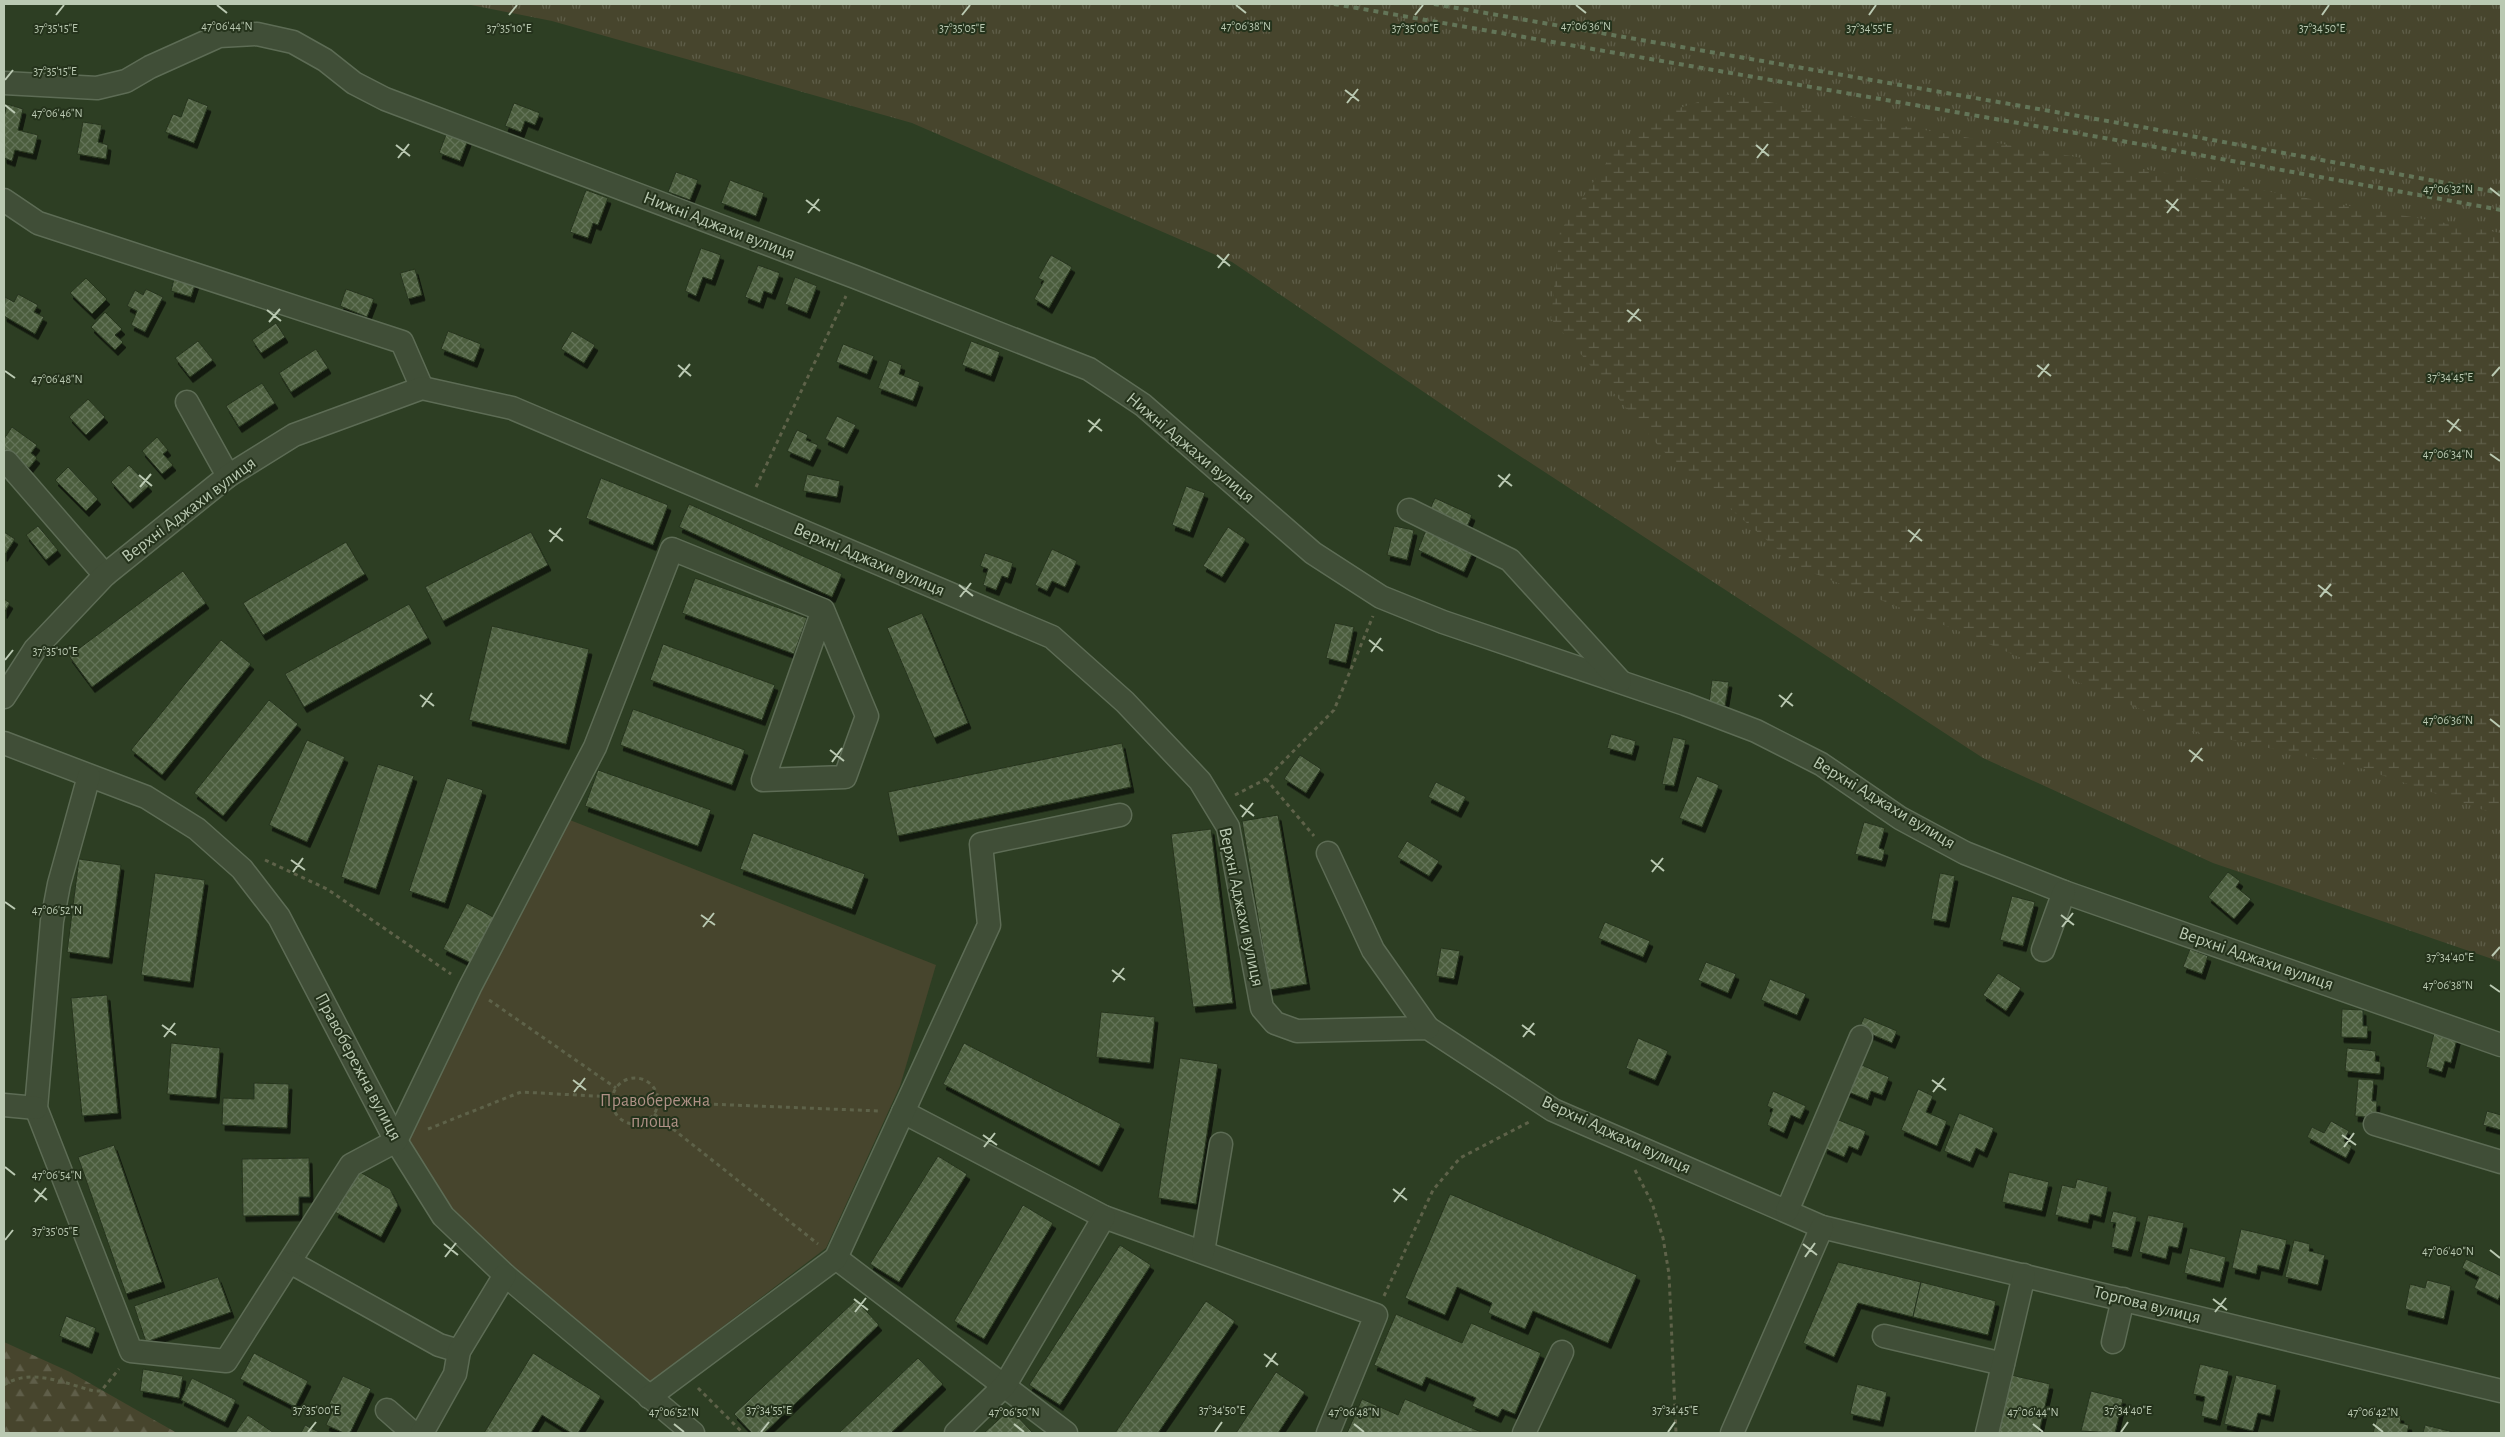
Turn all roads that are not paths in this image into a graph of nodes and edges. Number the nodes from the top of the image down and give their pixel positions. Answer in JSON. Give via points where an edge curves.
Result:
{"nodes":[{"id":1,"x":4,"y":83,"type":"edge"},
{"id":2,"x":4,"y":200,"type":"edge"},
{"id":3,"x":422,"y":388,"type":"junction"},
{"id":4,"x":187,"y":402,"type":"dead end"},
{"id":5,"x":7,"y":462,"type":"dead end"},
{"id":6,"x":228,"y":476,"type":"junction"},
{"id":7,"x":1409,"y":510,"type":"dead end"},
{"id":8,"x":105,"y":575,"type":"junction"},
{"id":9,"x":1381,"y":597,"type":"joint"},
{"id":10,"x":823,"y":610,"type":"junction"},
{"id":11,"x":1622,"y":683,"type":"junction"},
{"id":12,"x":4,"y":697,"type":"edge"},
{"id":13,"x":4,"y":743,"type":"edge"},
{"id":14,"x":89,"y":776,"type":"junction"},
{"id":15,"x":1120,"y":815,"type":"dead end"},
{"id":16,"x":1328,"y":853,"type":"road end"},
{"id":17,"x":2064,"y":892,"type":"junction"},
{"id":18,"x":2043,"y":950,"type":"dead end"},
{"id":19,"x":1428,"y":1028,"type":"junction"},
{"id":20,"x":1861,"y":1037,"type":"dead end"},
{"id":21,"x":2501,"y":1045,"type":"edge"},
{"id":22,"x":4,"y":1105,"type":"edge"},
{"id":23,"x":36,"y":1108,"type":"junction"},
{"id":24,"x":903,"y":1112,"type":"junction"},
{"id":25,"x":2375,"y":1124,"type":"dead end"},
{"id":26,"x":396,"y":1141,"type":"junction"},
{"id":27,"x":1221,"y":1144,"type":"dead end"},
{"id":28,"x":2501,"y":1162,"type":"edge"},
{"id":29,"x":1787,"y":1212,"type":"junction"},
{"id":30,"x":1104,"y":1216,"type":"junction"},
{"id":31,"x":1822,"y":1226,"type":"junction"},
{"id":32,"x":1203,"y":1252,"type":"junction"},
{"id":33,"x":836,"y":1258,"type":"junction"},
{"id":34,"x":290,"y":1262,"type":"junction"},
{"id":35,"x":505,"y":1275,"type":"junction"},
{"id":36,"x":2024,"y":1275,"type":"junction"},
{"id":37,"x":2123,"y":1299,"type":"junction"},
{"id":38,"x":1884,"y":1336,"type":"dead end"},
{"id":39,"x":2112,"y":1342,"type":"dead end"},
{"id":40,"x":459,"y":1352,"type":"junction"},
{"id":41,"x":1562,"y":1352,"type":"dead end"},
{"id":42,"x":2003,"y":1364,"type":"junction"},
{"id":43,"x":1005,"y":1385,"type":"junction"},
{"id":44,"x":2501,"y":1391,"type":"edge"},
{"id":45,"x":649,"y":1397,"type":"junction"},
{"id":46,"x":387,"y":1410,"type":"dead end"},
{"id":47,"x":413,"y":1433,"type":"edge"},
{"id":48,"x":422,"y":1433,"type":"edge"},
{"id":49,"x":693,"y":1433,"type":"edge"},
{"id":50,"x":956,"y":1433,"type":"edge"},
{"id":51,"x":1066,"y":1433,"type":"edge"},
{"id":52,"x":1328,"y":1433,"type":"edge"},
{"id":53,"x":1524,"y":1433,"type":"edge"},
{"id":54,"x":1732,"y":1433,"type":"edge"},
{"id":55,"x":1987,"y":1433,"type":"edge"}],
"edges":[{"from":1,"to":9,"type":"street","name":"Нижні Аджахи вулиця","via":[[97,88],[126,81],[219,36],[257,34],[293,42],[325,60],[354,83],[385,99],[1089,369],[1143,405],[1313,553]]},
{"from":2,"to":3,"type":"street","via":[[38,224],[402,342]]},
{"from":3,"to":6,"type":"street","name":"Верхні Аджахи вулиця","via":[[294,435]]},
{"from":3,"to":19,"type":"street","name":"Верхні Аджахи вулиця","via":[[512,408],[1052,637],[1125,702],[1200,781],[1216,805],[1228,827],[1262,1008],[1275,1023],[1297,1031]]},
{"from":4,"to":6,"type":"street"},
{"from":5,"to":8,"type":"street"},
{"from":6,"to":8,"type":"street","name":"Верхні Аджахи вулиця"},
{"from":7,"to":11,"type":"street","via":[[1510,560]]},
{"from":8,"to":12,"type":"street","name":"Верхні Аджахи вулиця","via":[[35,649]]},
{"from":9,"to":11,"type":"street","name":"Верхні Аджахи вулиця","via":[[1443,622]]},
{"from":10,"to":10,"type":"street","via":[[778,735],[762,780],[845,777],[867,716]]},
{"from":10,"to":26,"type":"street","via":[[672,549],[596,747],[470,987]]},
{"from":11,"to":17,"type":"street","name":"Верхні Аджахи вулиця","via":[[1756,731],[1821,764],[1900,818],[1965,853]]},
{"from":13,"to":14,"type":"street","name":"Правобережна вулиця"},
{"from":14,"to":23,"type":"street","via":[[52,921]]},
{"from":14,"to":26,"type":"street","name":"Правобережна вулиця","via":[[146,797],[197,829],[242,869],[279,917]]},
{"from":15,"to":24,"type":"street","via":[[981,844],[989,925]]},
{"from":16,"to":19,"type":"street","via":[[1373,950]]},
{"from":17,"to":18,"type":"street"},
{"from":17,"to":21,"type":"street","name":"Верхні Аджахи вулиця"},
{"from":19,"to":29,"type":"street","name":"Верхні Аджахи вулиця","via":[[1553,1110]]},
{"from":20,"to":29,"type":"street"},
{"from":22,"to":23,"type":"street"},
{"from":23,"to":34,"type":"street","via":[[131,1351],[226,1361]]},
{"from":24,"to":30,"type":"street"},
{"from":24,"to":33,"type":"street"},
{"from":25,"to":28,"type":"street"},
{"from":26,"to":34,"type":"street","via":[[351,1165]]},
{"from":26,"to":35,"type":"street","name":"Правобережна вулиця","via":[[443,1216]]},
{"from":27,"to":32,"type":"street"},
{"from":29,"to":31,"type":"street","name":"Верхні Аджахи вулиця"},
{"from":30,"to":32,"type":"street"},
{"from":30,"to":43,"type":"street"},
{"from":31,"to":36,"type":"street","name":"Торгова вулиця"},
{"from":31,"to":54,"type":"street"},
{"from":32,"to":52,"type":"street","via":[[1376,1315]]},
{"from":33,"to":43,"type":"street"},
{"from":33,"to":45,"type":"street"},
{"from":34,"to":40,"type":"street","via":[[439,1345]]},
{"from":35,"to":40,"type":"street"},
{"from":35,"to":45,"type":"street","name":"Правобережна вулиця"},
{"from":36,"to":37,"type":"street","name":"Торгова вулиця"},
{"from":36,"to":42,"type":"street"},
{"from":37,"to":39,"type":"street"},
{"from":37,"to":44,"type":"street","name":"Торгова вулиця"},
{"from":38,"to":42,"type":"street"},
{"from":40,"to":48,"type":"street","via":[[455,1374]]},
{"from":41,"to":53,"type":"street"},
{"from":42,"to":55,"type":"street"},
{"from":43,"to":50,"type":"street"},
{"from":43,"to":51,"type":"street"},
{"from":45,"to":49,"type":"street","name":"Правобережна вулиця"},
{"from":46,"to":47,"type":"street"}]}
